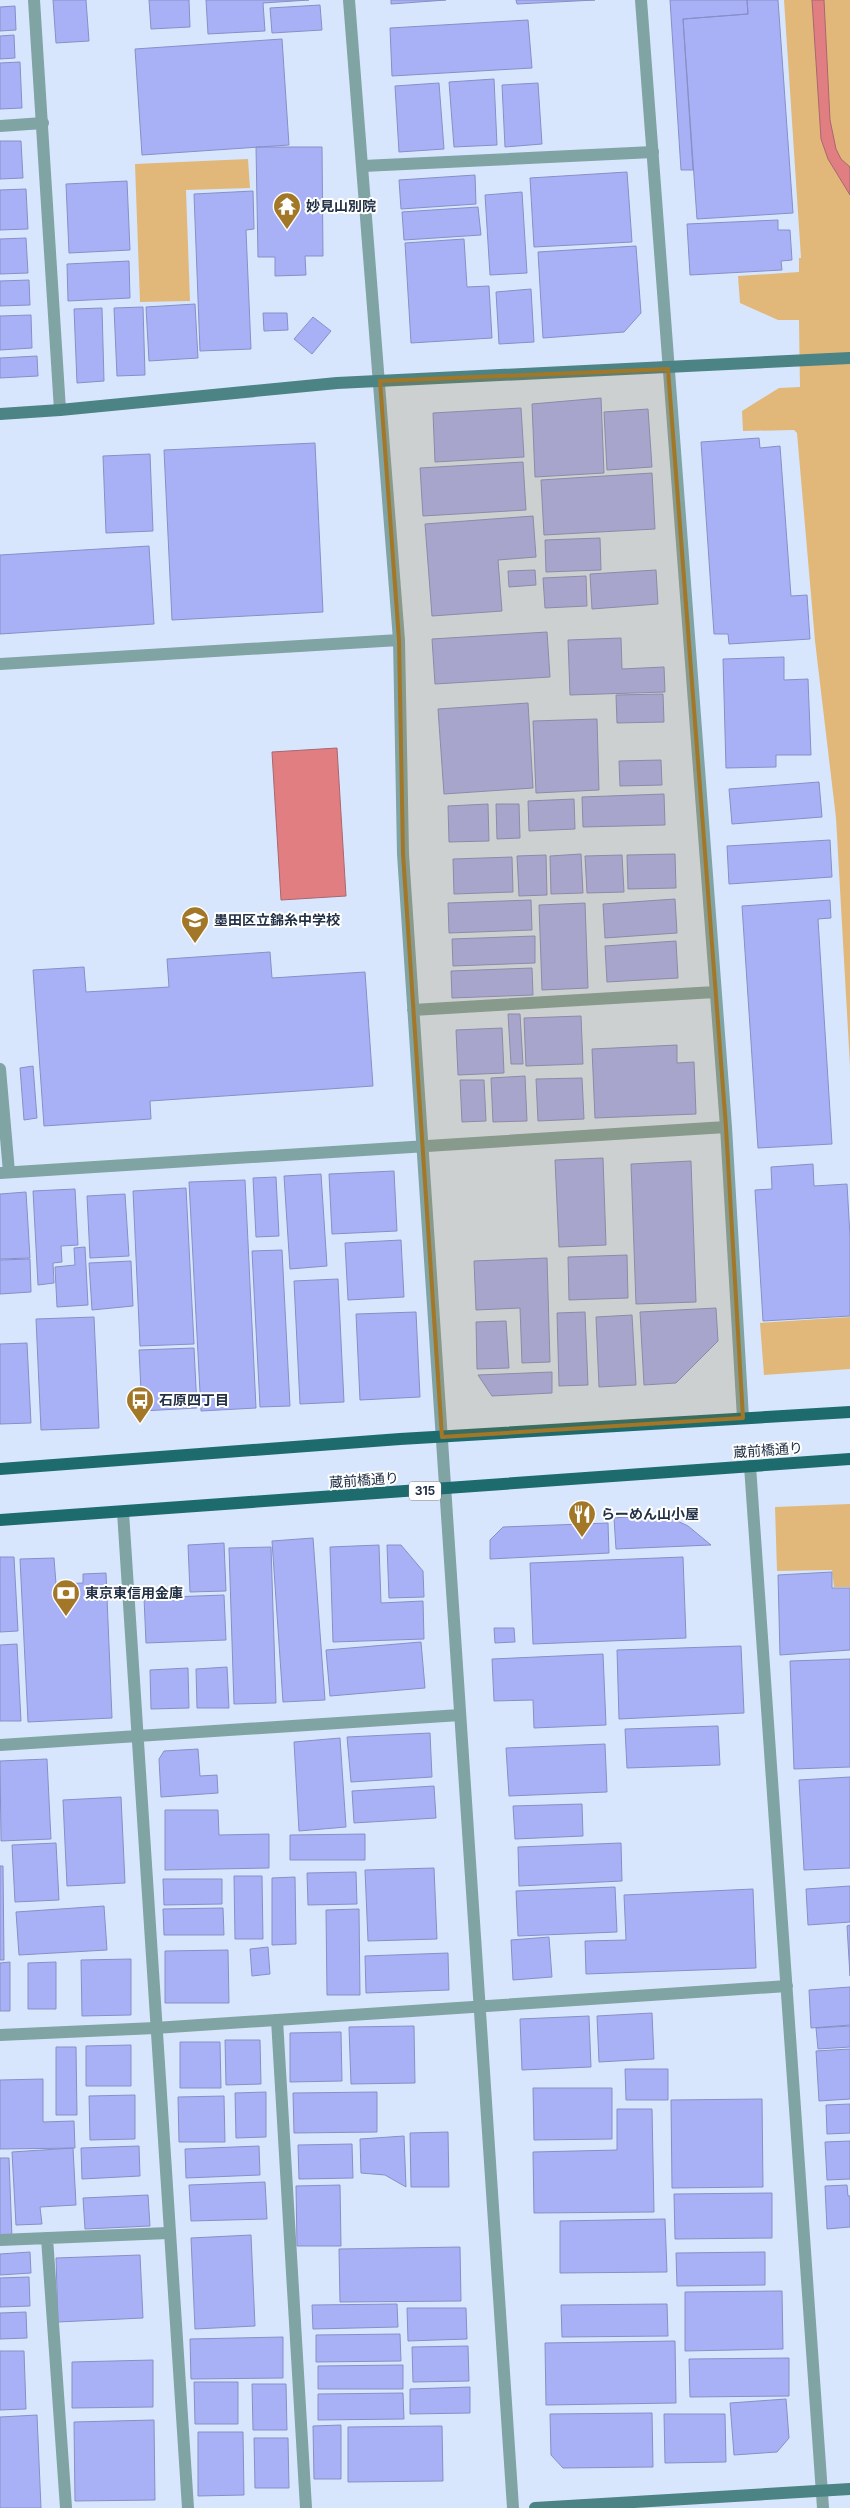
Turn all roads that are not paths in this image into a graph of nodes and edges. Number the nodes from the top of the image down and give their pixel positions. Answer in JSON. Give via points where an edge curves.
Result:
{"nodes":[{"id":1,"x":34,"y":0,"type":"edge"},
{"id":2,"x":349,"y":0,"type":"edge"},
{"id":3,"x":641,"y":0,"type":"edge"},
{"id":4,"x":43,"y":123,"type":"junction"},
{"id":5,"x":0,"y":126,"type":"edge"},
{"id":6,"x":653,"y":152,"type":"junction"},
{"id":7,"x":364,"y":166,"type":"junction"},
{"id":8,"x":850,"y":358,"type":"edge"},
{"id":9,"x":668,"y":369,"type":"junction"},
{"id":10,"x":380,"y":381,"type":"junction"},
{"id":11,"x":60,"y":410,"type":"junction"},
{"id":12,"x":0,"y":414,"type":"edge"},
{"id":13,"x":399,"y":640,"type":"junction"},
{"id":14,"x":0,"y":664,"type":"edge"},
{"id":15,"x":716,"y":992,"type":"junction"},
{"id":16,"x":413,"y":1010,"type":"junction"},
{"id":17,"x":0,"y":1069,"type":"edge"},
{"id":18,"x":726,"y":1127,"type":"junction"},
{"id":19,"x":423,"y":1146,"type":"junction"},
{"id":20,"x":4,"y":1172,"type":"edge"},
{"id":21,"x":850,"y":1412,"type":"edge"},
{"id":22,"x":743,"y":1418,"type":"junction"},
{"id":23,"x":442,"y":1437,"type":"junction"},
{"id":24,"x":850,"y":1459,"type":"edge"},
{"id":25,"x":750,"y":1466,"type":"junction"},
{"id":26,"x":0,"y":1469,"type":"edge"},
{"id":27,"x":445,"y":1489,"type":"junction"},
{"id":28,"x":123,"y":1512,"type":"junction"},
{"id":29,"x":0,"y":1520,"type":"edge"},
{"id":30,"x":460,"y":1715,"type":"junction"},
{"id":31,"x":136,"y":1737,"type":"junction"},
{"id":32,"x":0,"y":1745,"type":"edge"},
{"id":33,"x":787,"y":1986,"type":"junction"},
{"id":34,"x":480,"y":2005,"type":"junction"},
{"id":35,"x":277,"y":2020,"type":"junction"},
{"id":36,"x":155,"y":2028,"type":"junction"},
{"id":37,"x":0,"y":2035,"type":"edge"},
{"id":38,"x":168,"y":2233,"type":"junction"},
{"id":39,"x":48,"y":2238,"type":"junction"},
{"id":40,"x":0,"y":2240,"type":"edge"},
{"id":41,"x":850,"y":2489,"type":"edge"},
{"id":42,"x":821,"y":2491,"type":"junction"},
{"id":43,"x":66,"y":2508,"type":"edge"},
{"id":44,"x":188,"y":2508,"type":"edge"},
{"id":45,"x":306,"y":2508,"type":"edge"},
{"id":46,"x":513,"y":2508,"type":"edge"},
{"id":47,"x":535,"y":2508,"type":"edge"},
{"id":48,"x":823,"y":2508,"type":"edge"}],
"edges":[{"from":1,"to":4,"type":"street"},
{"from":2,"to":7,"type":"street"},
{"from":3,"to":6,"type":"street"},
{"from":4,"to":5,"type":"street"},
{"from":4,"to":11,"type":"street"},
{"from":6,"to":7,"type":"street"},
{"from":6,"to":9,"type":"street"},
{"from":7,"to":10,"type":"street"},
{"from":8,"to":9,"type":"street"},
{"from":9,"to":10,"type":"street"},
{"from":9,"to":15,"type":"street"},
{"from":10,"to":11,"type":"street"},
{"from":10,"to":13,"type":"street"},
{"from":11,"to":12,"type":"street"},
{"from":13,"to":14,"type":"street"},
{"from":13,"to":16,"type":"street","via":[[403,854]]},
{"from":15,"to":16,"type":"street"},
{"from":15,"to":18,"type":"street"},
{"from":16,"to":19,"type":"street"},
{"from":17,"to":20,"type":"street"},
{"from":18,"to":19,"type":"street"},
{"from":18,"to":22,"type":"street"},
{"from":19,"to":20,"type":"street"},
{"from":19,"to":23,"type":"street"},
{"from":21,"to":22,"type":"main road"},
{"from":22,"to":23,"type":"main road"},
{"from":23,"to":26,"type":"main road"},
{"from":23,"to":27,"type":"street"},
{"from":24,"to":25,"type":"main road","name":"蔵前橋通り","number":"315"},
{"from":25,"to":27,"type":"main road","name":"蔵前橋通り","number":"315"},
{"from":25,"to":33,"type":"street"},
{"from":27,"to":28,"type":"main road","name":"蔵前橋通り","number":"315"},
{"from":27,"to":30,"type":"street"},
{"from":28,"to":29,"type":"main road","name":"蔵前橋通り","number":"315"},
{"from":28,"to":31,"type":"street"},
{"from":30,"to":31,"type":"street"},
{"from":30,"to":34,"type":"street"},
{"from":31,"to":32,"type":"street"},
{"from":31,"to":36,"type":"street"},
{"from":33,"to":34,"type":"street"},
{"from":33,"to":42,"type":"street"},
{"from":34,"to":35,"type":"street"},
{"from":34,"to":46,"type":"street"},
{"from":35,"to":36,"type":"street"},
{"from":35,"to":45,"type":"street"},
{"from":36,"to":37,"type":"street"},
{"from":36,"to":38,"type":"street"},
{"from":38,"to":39,"type":"street"},
{"from":38,"to":44,"type":"street"},
{"from":39,"to":40,"type":"street"},
{"from":39,"to":43,"type":"street"},
{"from":41,"to":42,"type":"street"},
{"from":42,"to":47,"type":"street"},
{"from":42,"to":48,"type":"street"}]}
